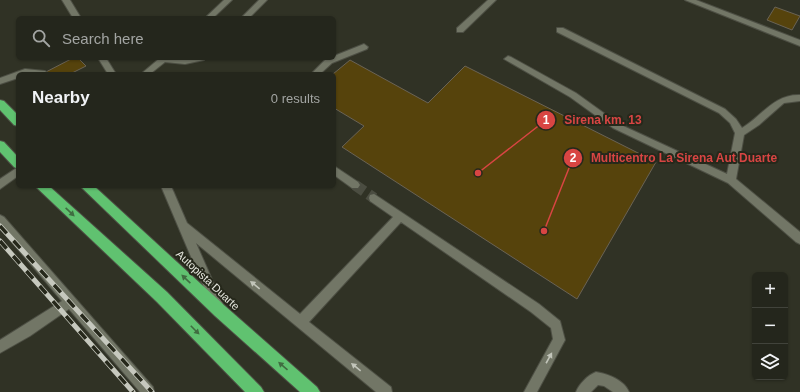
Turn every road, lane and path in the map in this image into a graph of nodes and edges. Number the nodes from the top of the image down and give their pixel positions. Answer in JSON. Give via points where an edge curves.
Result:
{"nodes":[{"id":1,"x":66,"y":0,"type":"edge"},
{"id":2,"x":228,"y":0,"type":"edge"},
{"id":3,"x":263,"y":0,"type":"edge"},
{"id":4,"x":492,"y":0,"type":"edge"},
{"id":5,"x":689,"y":0,"type":"edge"},
{"id":6,"x":76,"y":16,"type":"edge"},
{"id":7,"x":211,"y":16,"type":"edge"},
{"id":8,"x":247,"y":16,"type":"edge"},
{"id":9,"x":460,"y":30,"type":"dead end"},
{"id":10,"x":560,"y":30,"type":"dead end"},
{"id":11,"x":800,"y":43,"type":"edge"},
{"id":12,"x":364,"y":47,"type":"dead end"},
{"id":13,"x":336,"y":58,"type":"edge"},
{"id":14,"x":508,"y":59,"type":"dead end"},
{"id":15,"x":103,"y":60,"type":"edge"},
{"id":16,"x":162,"y":60,"type":"edge"},
{"id":17,"x":332,"y":60,"type":"edge"},
{"id":18,"x":111,"y":72,"type":"edge"},
{"id":19,"x":147,"y":72,"type":"edge"},
{"id":20,"x":317,"y":72,"type":"edge"},
{"id":21,"x":16,"y":76,"type":"edge"},
{"id":22,"x":0,"y":82,"type":"edge"},
{"id":23,"x":800,"y":98,"type":"edge"},
{"id":24,"x":0,"y":104,"type":"edge"},
{"id":25,"x":16,"y":119,"type":"edge"},
{"id":26,"x":740,"y":133,"type":"junction"},
{"id":27,"x":0,"y":144,"type":"edge"},
{"id":28,"x":16,"y":162,"type":"edge"},
{"id":29,"x":336,"y":171,"type":"edge"},
{"id":30,"x":16,"y":173,"type":"edge"},
{"id":31,"x":731,"y":180,"type":"junction"},
{"id":32,"x":0,"y":185,"type":"edge"},
{"id":33,"x":356,"y":185,"type":"tunnel mouth"},
{"id":34,"x":43,"y":188,"type":"edge"},
{"id":35,"x":88,"y":188,"type":"edge"},
{"id":36,"x":167,"y":188,"type":"edge"},
{"id":37,"x":374,"y":198,"type":"tunnel mouth"},
{"id":38,"x":400,"y":216,"type":"junction"},
{"id":39,"x":0,"y":220,"type":"edge"},
{"id":40,"x":183,"y":226,"type":"junction"},
{"id":41,"x":800,"y":239,"type":"edge"},
{"id":42,"x":70,"y":302,"type":"junction"},
{"id":43,"x":220,"y":311,"type":"junction"},
{"id":44,"x":301,"y":322,"type":"junction"},
{"id":45,"x":0,"y":347,"type":"edge"},
{"id":46,"x":148,"y":392,"type":"edge"},
{"id":47,"x":256,"y":392,"type":"edge"},
{"id":48,"x":312,"y":392,"type":"edge"},
{"id":49,"x":386,"y":392,"type":"edge"},
{"id":50,"x":530,"y":392,"type":"edge"},
{"id":51,"x":582,"y":392,"type":"edge"},
{"id":52,"x":623,"y":392,"type":"edge"}],
"edges":[{"from":1,"to":6,"type":"street"},
{"from":2,"to":7,"type":"street"},
{"from":3,"to":8,"type":"street"},
{"from":4,"to":9,"type":"street"},
{"from":5,"to":11,"type":"street"},
{"from":10,"to":26,"type":"street","via":[[722,112],[733,121]]},
{"from":12,"to":13,"type":"street"},
{"from":14,"to":31,"type":"street","via":[[573,95],[616,126]]},
{"from":15,"to":18,"type":"street"},
{"from":16,"to":19,"type":"street"},
{"from":17,"to":20,"type":"street"},
{"from":21,"to":22,"type":"street"},
{"from":23,"to":26,"type":"street","via":[[791,96],[779,101],[758,122]]},
{"from":24,"to":25,"type":"highway"},
{"from":26,"to":31,"type":"street"},
{"from":27,"to":28,"type":"highway"},
{"from":29,"to":33,"type":"street"},
{"from":30,"to":32,"type":"street"},
{"from":31,"to":41,"type":"street"},
{"from":34,"to":47,"type":"highway","one_way":true,"via":[[162,297]]},
{"from":43,"to":35,"type":"highway","name":"Autopista Duarte","one_way":true},
{"from":36,"to":40,"type":"street"},
{"from":37,"to":38,"type":"street"},
{"from":38,"to":44,"type":"street"},
{"from":50,"to":38,"type":"street","one_way":true,"via":[[559,340],[556,325]]},
{"from":39,"to":42,"type":"street"},
{"from":40,"to":43,"type":"street"},
{"from":44,"to":40,"type":"street","one_way":true},
{"from":42,"to":45,"type":"street"},
{"from":42,"to":46,"type":"street"},
{"from":48,"to":43,"type":"highway","name":"Autopista Duarte","one_way":true},
{"from":49,"to":44,"type":"street","one_way":true},
{"from":51,"to":52,"type":"street","via":[[596,378],[608,380]]}]}
